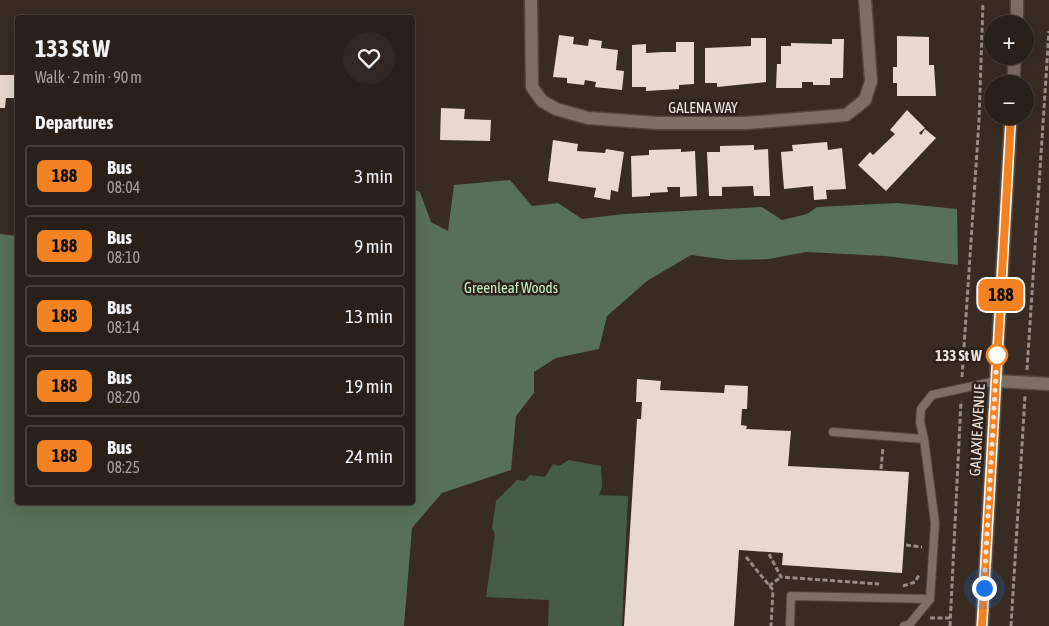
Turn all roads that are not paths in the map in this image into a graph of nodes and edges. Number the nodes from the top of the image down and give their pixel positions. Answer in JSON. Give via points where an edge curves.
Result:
{"nodes":[{"id":1,"x":531,"y":0,"type":"edge"},
{"id":2,"x":865,"y":0,"type":"edge"},
{"id":3,"x":1018,"y":0,"type":"edge"},
{"id":4,"x":1017,"y":15,"type":"edge"},
{"id":5,"x":1010,"y":125,"type":"edge"},
{"id":6,"x":996,"y":381,"type":"junction"},
{"id":7,"x":1049,"y":384,"type":"edge"},
{"id":8,"x":833,"y":432,"type":"dead end"},
{"id":9,"x":924,"y":439,"type":"junction"},
{"id":10,"x":930,"y":599,"type":"junction"},
{"id":11,"x":790,"y":626,"type":"edge"},
{"id":12,"x":904,"y":626,"type":"edge"},
{"id":13,"x":982,"y":626,"type":"edge"}],
"edges":[{"from":1,"to":2,"type":"street","name":"GALENA WAY","via":[[532,87],[542,101],[556,109],[588,118],[656,123],[747,123],[846,114],[865,100],[871,81]]},
{"from":3,"to":4,"type":"street"},
{"from":5,"to":6,"type":"street","name":"GALAXIE AVENUE"},
{"from":6,"to":7,"type":"street"},
{"from":6,"to":9,"type":"lane","via":[[932,395],[921,409]]},
{"from":6,"to":13,"type":"street","name":"GALAXIE AVENUE"},
{"from":8,"to":9,"type":"lane"},
{"from":9,"to":10,"type":"lane","via":[[936,523]]},
{"from":10,"to":11,"type":"lane","via":[[790,596]]},
{"from":10,"to":12,"type":"lane"}]}
